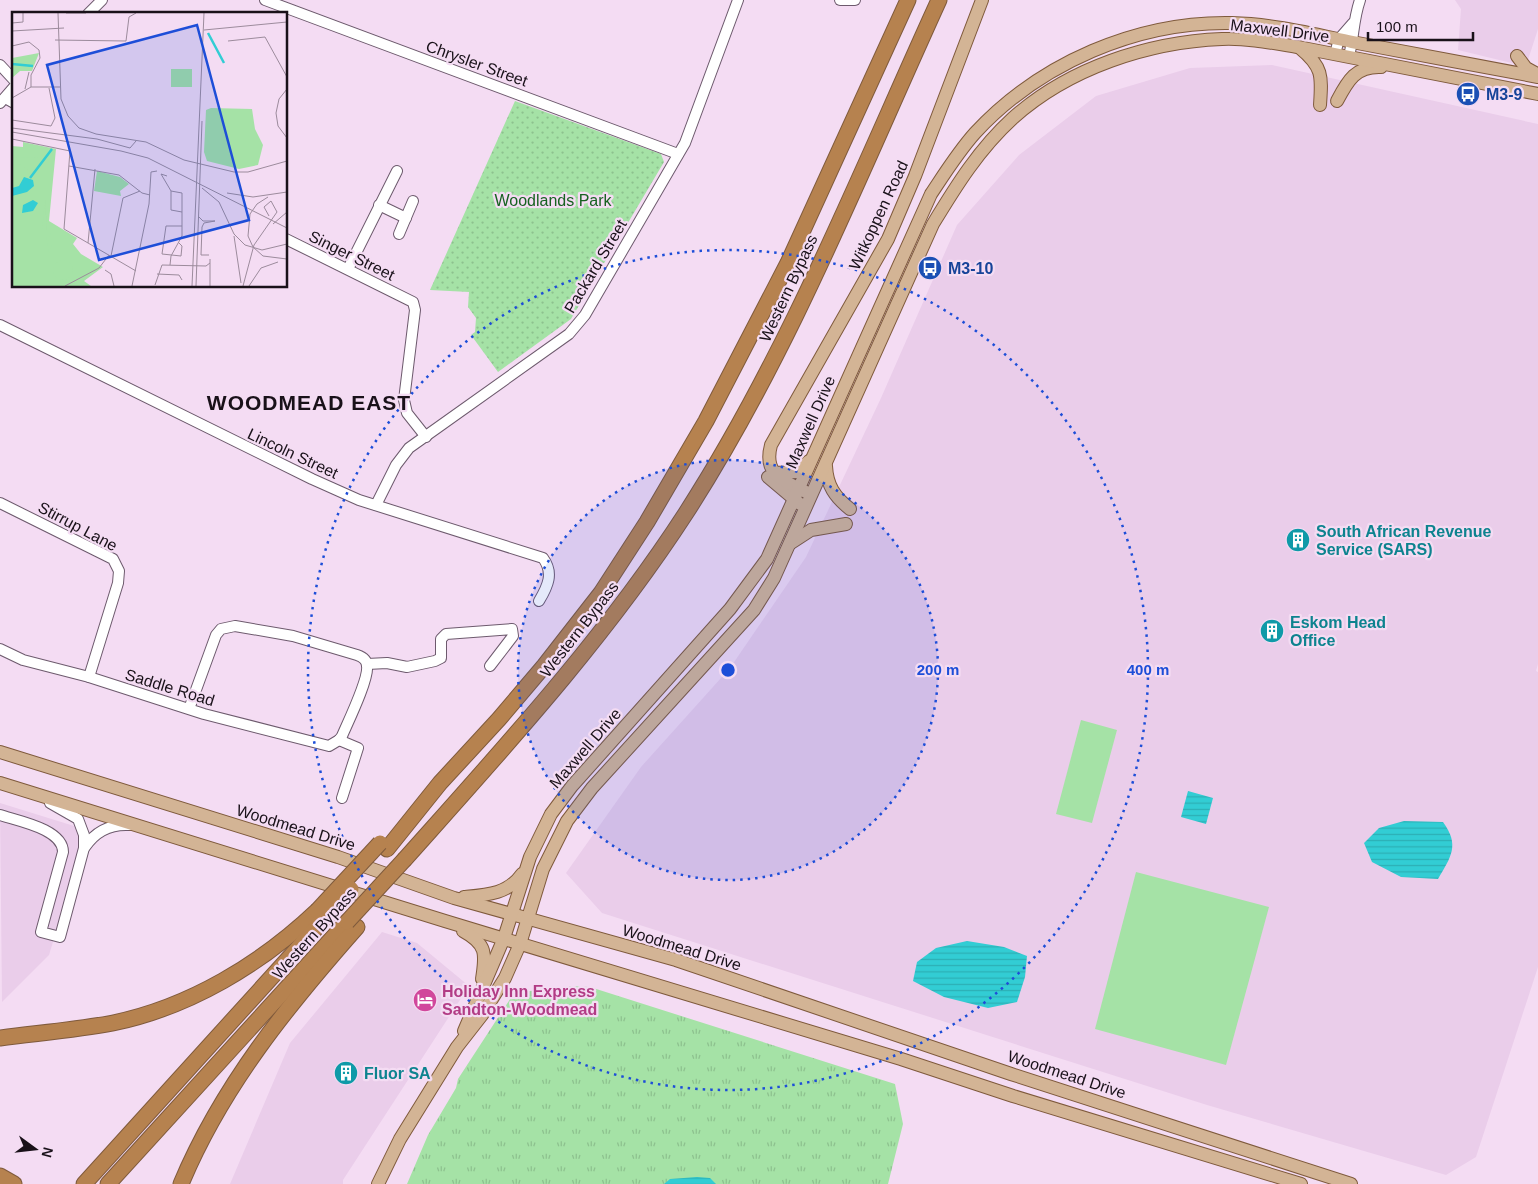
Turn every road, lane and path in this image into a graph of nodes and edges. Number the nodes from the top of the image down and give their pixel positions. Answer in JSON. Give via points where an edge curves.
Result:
{"nodes":[{"id":1,"x":102,"y":0,"type":"edge"},
{"id":2,"x":265,"y":0,"type":"edge"},
{"id":3,"x":738,"y":0,"type":"edge"},
{"id":4,"x":840,"y":0,"type":"edge"},
{"id":5,"x":855,"y":0,"type":"edge"},
{"id":6,"x":908,"y":0,"type":"edge"},
{"id":7,"x":939,"y":0,"type":"edge"},
{"id":8,"x":982,"y":0,"type":"edge"},
{"id":9,"x":1360,"y":0,"type":"edge"},
{"id":10,"x":90,"y":12,"type":"edge"},
{"id":11,"x":1352,"y":23,"type":"junction"},
{"id":12,"x":1339,"y":39,"type":"junction"},
{"id":13,"x":1352,"y":42,"type":"junction"},
{"id":14,"x":1298,"y":47,"type":"junction"},
{"id":15,"x":1336,"y":54,"type":"junction"},
{"id":16,"x":1349,"y":56,"type":"junction"},
{"id":17,"x":0,"y":64,"type":"edge"},
{"id":18,"x":1404,"y":67,"type":"junction"},
{"id":19,"x":1490,"y":67,"type":"junction"},
{"id":20,"x":1538,"y":76,"type":"edge"},
{"id":21,"x":12,"y":78,"type":"edge"},
{"id":22,"x":1538,"y":94,"type":"edge"},
{"id":23,"x":1337,"y":101,"type":"dead end"},
{"id":24,"x":1320,"y":105,"type":"dead end"},
{"id":25,"x":678,"y":154,"type":"junction"},
{"id":26,"x":396,"y":171,"type":"dead end"},
{"id":27,"x":413,"y":202,"type":"dead end"},
{"id":28,"x":379,"y":206,"type":"junction"},
{"id":29,"x":406,"y":218,"type":"junction"},
{"id":30,"x":399,"y":234,"type":"dead end"},
{"id":31,"x":288,"y":240,"type":"edge"},
{"id":32,"x":348,"y":270,"type":"junction"},
{"id":33,"x":887,"y":289,"type":"junction"},
{"id":34,"x":902,"y":296,"type":"junction"},
{"id":35,"x":0,"y":325,"type":"edge"},
{"id":36,"x":777,"y":432,"type":"junction"},
{"id":37,"x":426,"y":437,"type":"junction"},
{"id":38,"x":813,"y":456,"type":"junction"},
{"id":39,"x":826,"y":464,"type":"junction"},
{"id":40,"x":774,"y":473,"type":"junction"},
{"id":41,"x":799,"y":488,"type":"junction"},
{"id":42,"x":813,"y":495,"type":"junction"},
{"id":43,"x":793,"y":500,"type":"junction"},
{"id":44,"x":0,"y":503,"type":"edge"},
{"id":45,"x":376,"y":505,"type":"junction"},
{"id":46,"x":806,"y":508,"type":"junction"},
{"id":47,"x":850,"y":509,"type":"dead end"},
{"id":48,"x":846,"y":524,"type":"dead end"},
{"id":49,"x":791,"y":543,"type":"junction"},
{"id":50,"x":539,"y":601,"type":"dead end"},
{"id":51,"x":0,"y":649,"type":"edge"},
{"id":52,"x":368,"y":664,"type":"junction"},
{"id":53,"x":490,"y":666,"type":"dead end"},
{"id":54,"x":89,"y":677,"type":"junction"},
{"id":55,"x":189,"y":709,"type":"junction"},
{"id":56,"x":337,"y":742,"type":"junction"},
{"id":57,"x":0,"y":752,"type":"edge"},
{"id":58,"x":0,"y":783,"type":"edge"},
{"id":59,"x":23,"y":790,"type":"junction"},
{"id":60,"x":342,"y":798,"type":"dead end"},
{"id":61,"x":0,"y":815,"type":"edge"},
{"id":62,"x":137,"y":825,"type":"junction"},
{"id":63,"x":84,"y":848,"type":"junction"},
{"id":64,"x":530,"y":857,"type":"junction"},
{"id":65,"x":454,"y":898,"type":"junction"},
{"id":66,"x":322,"y":913,"type":"junction"},
{"id":67,"x":511,"y":913,"type":"junction"},
{"id":68,"x":528,"y":918,"type":"junction"},
{"id":69,"x":444,"y":921,"type":"junction"},
{"id":70,"x":352,"y":924,"type":"junction"},
{"id":71,"x":504,"y":938,"type":"junction"},
{"id":72,"x":520,"y":944,"type":"junction"},
{"id":73,"x":480,"y":994,"type":"junction"},
{"id":74,"x":84,"y":1028,"type":"junction"},
{"id":75,"x":0,"y":1034,"type":"edge"},
{"id":76,"x":0,"y":1038,"type":"edge"},
{"id":77,"x":458,"y":1047,"type":"junction"},
{"id":78,"x":147,"y":1141,"type":"junction"},
{"id":79,"x":0,"y":1176,"type":"edge"},
{"id":80,"x":14,"y":1184,"type":"edge"},
{"id":81,"x":84,"y":1184,"type":"edge"},
{"id":82,"x":108,"y":1184,"type":"edge"},
{"id":83,"x":113,"y":1184,"type":"edge"},
{"id":84,"x":182,"y":1184,"type":"edge"},
{"id":85,"x":378,"y":1184,"type":"edge"},
{"id":86,"x":1301,"y":1184,"type":"edge"},
{"id":87,"x":1351,"y":1184,"type":"edge"}],
"edges":[{"from":1,"to":10,"type":"street"},
{"from":2,"to":25,"type":"street","name":"Chrysler Street"},
{"from":3,"to":25,"type":"street","name":"Packard Street","via":[[685,143]]},
{"from":4,"to":5,"type":"street"},
{"from":6,"to":66,"type":"highway","name":"Western Bypass","bridge":true,"via":[[788,263],[706,421],[647,522],[601,593],[500,719]]},
{"from":7,"to":70,"type":"highway","name":"Western Bypass","bridge":true,"via":[[764,380],[712,471],[651,565],[518,733]]},
{"from":8,"to":36,"type":"main road","name":"Witkoppen Road","via":[[888,239]]},
{"from":9,"to":11,"type":"street"},
{"from":11,"to":12,"type":"street"},
{"from":11,"to":13,"type":"street"},
{"from":12,"to":13,"type":"main road","name":"Maxwell Drive"},
{"from":12,"to":15,"type":"street"},
{"from":12,"to":33,"type":"main road","name":"Maxwell Drive","via":[[1266,25],[1202,24],[1133,36],[1072,60],[1024,90],[981,127],[958,153],[931,194]]},
{"from":13,"to":16,"type":"street"},
{"from":13,"to":19,"type":"main road","name":"Maxwell Drive"},
{"from":14,"to":15,"type":"main road","name":"Maxwell Drive"},
{"from":14,"to":24,"type":"main road","via":[[1319,68],[1322,82]]},
{"from":14,"to":34,"type":"main road","name":"Maxwell Drive","via":[[1224,39],[1175,44],[1100,65],[1043,95],[1014,118],[967,170],[934,224]]},
{"from":15,"to":16,"type":"main road","name":"Maxwell Drive"},
{"from":16,"to":18,"type":"main road","name":"Maxwell Drive"},
{"from":17,"to":21,"type":"street"},
{"from":18,"to":22,"type":"main road","name":"Maxwell Drive"},
{"from":18,"to":23,"type":"main road","via":[[1360,70],[1350,78]]},
{"from":19,"to":20,"type":"main road","name":"Maxwell Drive"},
{"from":19,"to":20,"type":"main road","via":[[1517,58]]},
{"from":25,"to":37,"type":"street","name":"Packard Street","via":[[578,324],[569,334]]},
{"from":26,"to":28,"type":"street"},
{"from":27,"to":29,"type":"street"},
{"from":28,"to":29,"type":"street"},
{"from":28,"to":32,"type":"street"},
{"from":29,"to":30,"type":"street"},
{"from":31,"to":32,"type":"street","name":"Singer Street"},
{"from":32,"to":37,"type":"street","name":"Singer Street","via":[[413,302],[415,310],[404,400],[411,419]]},
{"from":33,"to":34,"type":"main road"},
{"from":33,"to":38,"type":"main road","name":"Maxwell Drive"},
{"from":34,"to":39,"type":"main road","name":"Maxwell Drive"},
{"from":35,"to":45,"type":"street","name":"Lincoln Street","via":[[312,479]]},
{"from":36,"to":40,"type":"main road","name":"Witkoppen Road","via":[[769,454],[769,465]]},
{"from":36,"to":43,"type":"main road","name":"Witkoppen Road","via":[[763,446],[761,464],[770,479]]},
{"from":37,"to":45,"type":"street","name":"Packard Street","via":[[403,454]]},
{"from":38,"to":40,"type":"main road","via":[[798,471]]},
{"from":38,"to":41,"type":"main road","name":"Maxwell Drive"},
{"from":39,"to":42,"type":"main road","name":"Maxwell Drive"},
{"from":39,"to":47,"type":"main road","via":[[826,476],[832,492]]},
{"from":40,"to":41,"type":"main road"},
{"from":41,"to":42,"type":"main road"},
{"from":41,"to":43,"type":"main road","name":"Maxwell Drive"},
{"from":42,"to":46,"type":"main road","name":"Maxwell Drive"},
{"from":43,"to":46,"type":"main road","name":"Witkoppen Road"},
{"from":43,"to":64,"type":"main road","name":"Maxwell Drive","via":[[766,559],[750,584],[572,786],[546,823]]},
{"from":44,"to":54,"type":"street","name":"Stirrup Lane","via":[[96,549],[116,563],[118,583]]},
{"from":45,"to":50,"type":"street","name":"Lincoln Street","via":[[543,558],[550,579]]},
{"from":46,"to":49,"type":"main road","name":"Maxwell Drive"},
{"from":48,"to":49,"type":"main road","via":[[811,530]]},
{"from":49,"to":68,"type":"main road","name":"Maxwell Drive","via":[[754,610],[592,788],[567,820],[543,869]]},
{"from":51,"to":54,"type":"street","name":"Saddle Road","via":[[23,660]]},
{"from":52,"to":53,"type":"street","via":[[407,667],[436,661],[442,655],[442,638],[448,633],[512,628],[513,636]]},
{"from":52,"to":55,"type":"street","via":[[360,656],[294,636],[225,627],[216,635]]},
{"from":52,"to":56,"type":"street","via":[[366,677]]},
{"from":54,"to":55,"type":"street","name":"Saddle Road"},
{"from":55,"to":56,"type":"street","name":"Saddle Road","via":[[322,745]]},
{"from":56,"to":60,"type":"street","via":[[358,748]]},
{"from":57,"to":65,"type":"main road","name":"Woodmead Drive","via":[[338,857]]},
{"from":58,"to":59,"type":"main road"},
{"from":59,"to":62,"type":"main road"},
{"from":59,"to":63,"type":"street","via":[[78,818]]},
{"from":61,"to":63,"type":"street","via":[[53,834],[63,848],[41,932],[60,937]]},
{"from":62,"to":63,"type":"street","via":[[110,827],[96,833]]},
{"from":62,"to":69,"type":"main road"},
{"from":64,"to":65,"type":"main road","via":[[519,878],[505,890]]},
{"from":64,"to":67,"type":"main road","name":"Maxwell Drive"},
{"from":65,"to":67,"type":"main road","name":"Woodmead Drive"},
{"from":66,"to":74,"type":"highway","via":[[257,960],[190,998],[141,1016]]},
{"from":66,"to":81,"type":"highway","name":"Western Bypass"},
{"from":67,"to":68,"type":"main road","name":"Woodmead Drive"},
{"from":67,"to":71,"type":"main road","name":"Maxwell Drive"},
{"from":68,"to":72,"type":"main road","name":"Maxwell Drive"},
{"from":68,"to":87,"type":"main road","name":"Woodmead Drive","via":[[729,977],[1012,1074]]},
{"from":69,"to":71,"type":"main road"},
{"from":69,"to":73,"type":"main road","via":[[473,937],[482,948],[485,960]]},
{"from":70,"to":78,"type":"highway","name":"Western Bypass"},
{"from":70,"to":84,"type":"highway","via":[[266,1036],[218,1110]]},
{"from":71,"to":72,"type":"main road"},
{"from":71,"to":73,"type":"main road","name":"Maxwell Drive"},
{"from":72,"to":77,"type":"main road","name":"Maxwell Drive","via":[[505,978]]},
{"from":72,"to":86,"type":"main road"},
{"from":73,"to":77,"type":"main road","name":"Maxwell Drive"},
{"from":74,"to":75,"type":"highway"},
{"from":74,"to":76,"type":"highway"},
{"from":77,"to":85,"type":"main road","name":"Maxwell Drive","via":[[400,1139]]},
{"from":78,"to":82,"type":"highway","name":"Western Bypass"},
{"from":78,"to":83,"type":"highway"},
{"from":79,"to":80,"type":"highway"}]}
